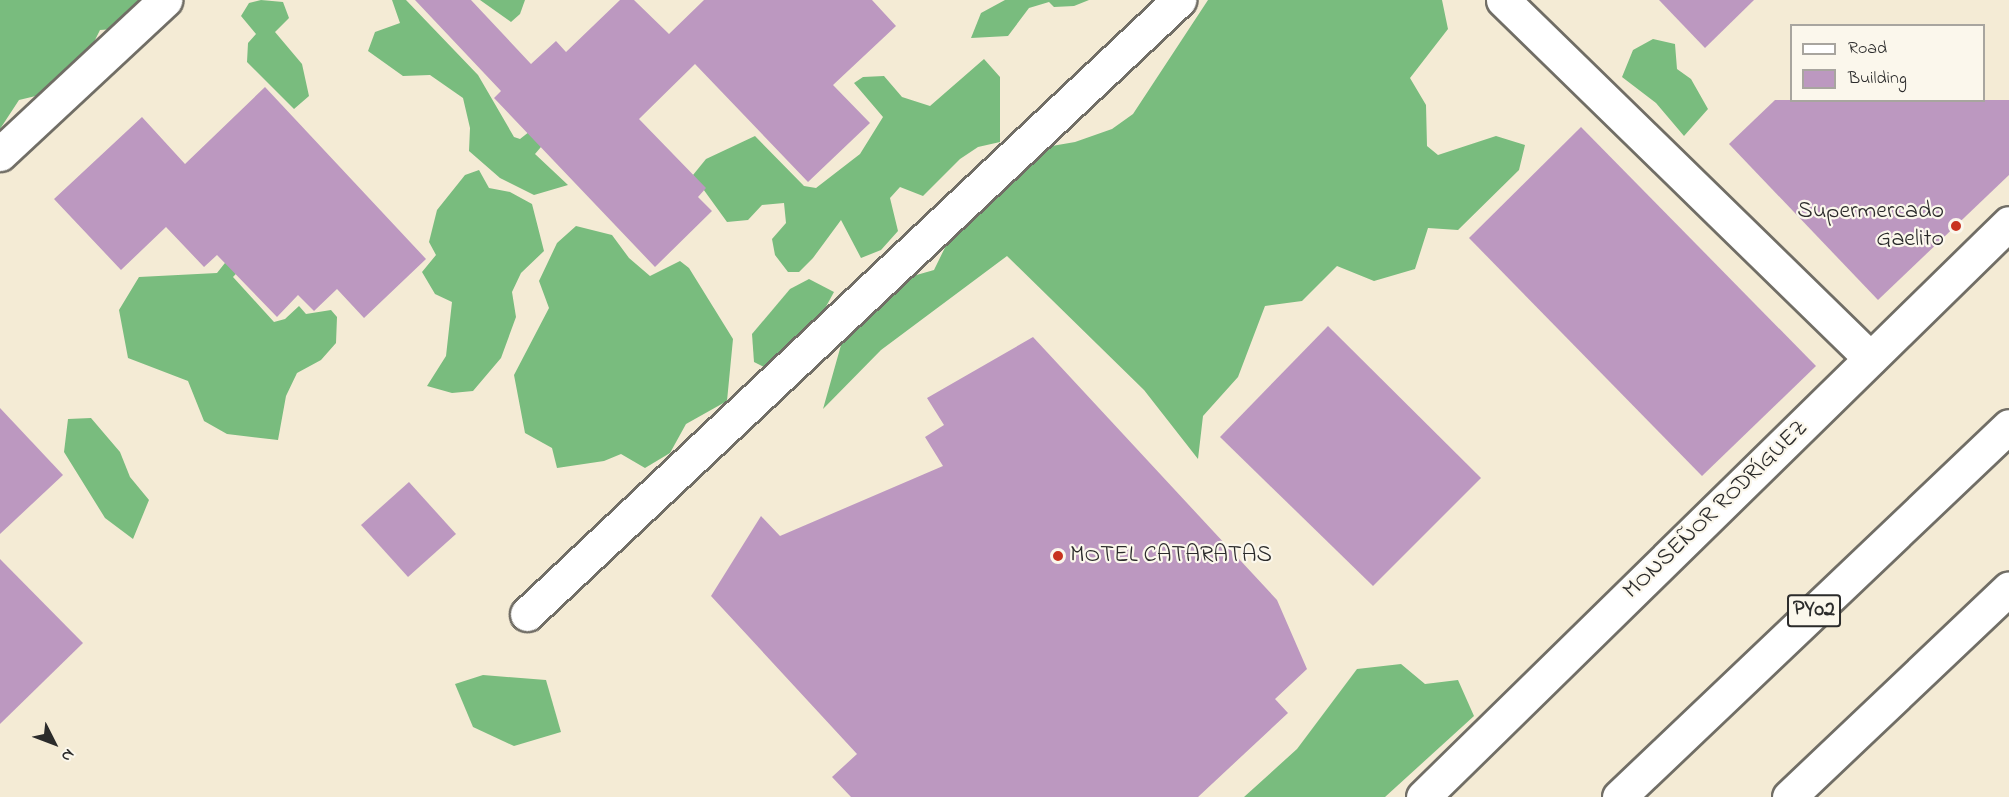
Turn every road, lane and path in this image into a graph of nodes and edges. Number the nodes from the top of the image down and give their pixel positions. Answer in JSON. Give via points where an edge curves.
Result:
{"nodes":[{"id":1,"x":165,"y":0,"type":"edge"},
{"id":2,"x":1179,"y":0,"type":"edge"},
{"id":3,"x":1503,"y":0,"type":"edge"},
{"id":4,"x":0,"y":154,"type":"edge"},
{"id":5,"x":2009,"y":223,"type":"edge"},
{"id":6,"x":1870,"y":358,"type":"junction"},
{"id":7,"x":2009,"y":426,"type":"edge"},
{"id":8,"x":2009,"y":588,"type":"edge"},
{"id":9,"x":527,"y":614,"type":"dead end"},
{"id":10,"x":1423,"y":797,"type":"edge"},
{"id":11,"x":1619,"y":797,"type":"edge"},
{"id":12,"x":1789,"y":797,"type":"edge"}],
"edges":[{"from":1,"to":4,"type":"main road"},
{"from":2,"to":9,"type":"main road"},
{"from":3,"to":6,"type":"main road"},
{"from":5,"to":6,"type":"main road","name":"MONSEÑOR RODRÍGUEZ"},
{"from":6,"to":10,"type":"main road","name":"MONSEÑOR RODRÍGUEZ"},
{"from":7,"to":11,"type":"main road","number":"PY02"},
{"from":8,"to":12,"type":"main road"}]}
